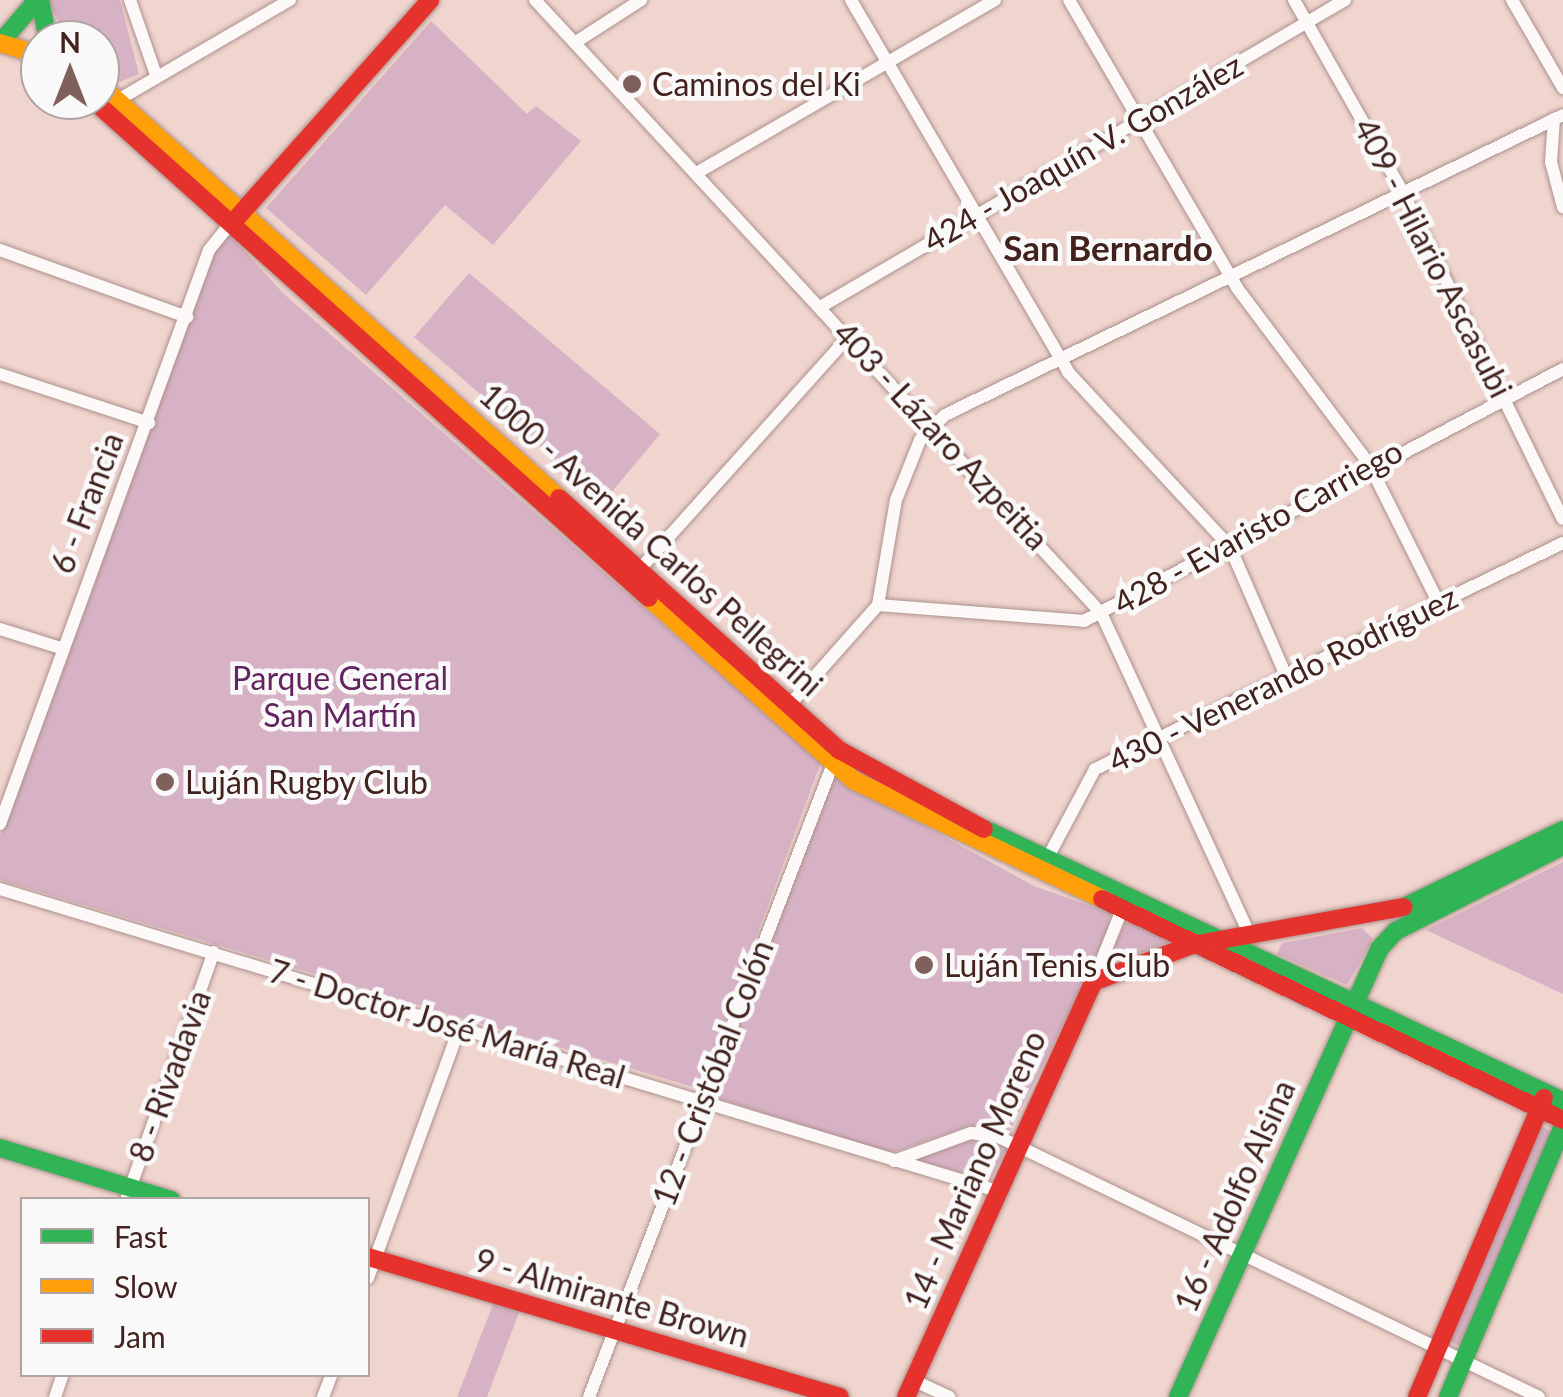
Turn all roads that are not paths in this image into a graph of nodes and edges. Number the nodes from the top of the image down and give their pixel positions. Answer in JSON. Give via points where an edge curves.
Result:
{"nodes":[{"id":1,"x":39,"y":0,"type":"edge"},
{"id":2,"x":130,"y":0,"type":"edge"},
{"id":3,"x":288,"y":0,"type":"edge"},
{"id":4,"x":430,"y":0,"type":"edge"},
{"id":5,"x":535,"y":0,"type":"edge"},
{"id":6,"x":641,"y":0,"type":"edge"},
{"id":7,"x":850,"y":0,"type":"edge"},
{"id":8,"x":995,"y":0,"type":"edge"},
{"id":9,"x":1069,"y":0,"type":"edge"},
{"id":10,"x":1294,"y":0,"type":"edge"},
{"id":11,"x":1345,"y":0,"type":"edge"},
{"id":12,"x":1512,"y":0,"type":"edge"},
{"id":13,"x":1306,"y":21,"type":"junction"},
{"id":14,"x":578,"y":40,"type":"junction"},
{"id":15,"x":0,"y":43,"type":"edge"},
{"id":16,"x":888,"y":62,"type":"junction"},
{"id":17,"x":156,"y":75,"type":"junction"},
{"id":18,"x":1563,"y":88,"type":"edge"},
{"id":19,"x":120,"y":99,"type":"edge"},
{"id":20,"x":120,"y":102,"type":"edge"},
{"id":21,"x":1559,"y":117,"type":"edge"},
{"id":22,"x":117,"y":120,"type":"edge"},
{"id":23,"x":1140,"y":122,"type":"junction"},
{"id":24,"x":700,"y":171,"type":"junction"},
{"id":25,"x":1402,"y":191,"type":"junction"},
{"id":26,"x":1563,"y":207,"type":"edge"},
{"id":27,"x":976,"y":214,"type":"junction"},
{"id":28,"x":236,"y":219,"type":"junction"},
{"id":29,"x":0,"y":250,"type":"edge"},
{"id":30,"x":1228,"y":274,"type":"junction"},
{"id":31,"x":822,"y":306,"type":"junction"},
{"id":32,"x":187,"y":317,"type":"junction"},
{"id":33,"x":848,"y":337,"type":"junction"},
{"id":34,"x":1058,"y":357,"type":"junction"},
{"id":35,"x":1563,"y":370,"type":"edge"},
{"id":36,"x":0,"y":374,"type":"edge"},
{"id":37,"x":1505,"y":397,"type":"junction"},
{"id":38,"x":149,"y":423,"type":"junction"},
{"id":39,"x":931,"y":427,"type":"junction"},
{"id":40,"x":1370,"y":464,"type":"junction"},
{"id":41,"x":1563,"y":519,"type":"edge"},
{"id":42,"x":1563,"y":543,"type":"edge"},
{"id":43,"x":1230,"y":547,"type":"junction"},
{"id":44,"x":640,"y":569,"type":"junction"},
{"id":45,"x":1439,"y":604,"type":"junction"},
{"id":46,"x":878,"y":605,"type":"junction"},
{"id":47,"x":1101,"y":613,"type":"junction"},
{"id":48,"x":0,"y":629,"type":"edge"},
{"id":49,"x":64,"y":649,"type":"junction"},
{"id":50,"x":1288,"y":678,"type":"junction"},
{"id":51,"x":784,"y":711,"type":"junction"},
{"id":52,"x":1164,"y":738,"type":"junction"},
{"id":53,"x":835,"y":756,"type":"junction"},
{"id":54,"x":0,"y":824,"type":"edge"},
{"id":55,"x":1563,"y":830,"type":"edge"},
{"id":56,"x":1563,"y":846,"type":"edge"},
{"id":57,"x":1047,"y":859,"type":"junction"},
{"id":58,"x":0,"y":889,"type":"edge"},
{"id":59,"x":1122,"y":912,"type":"junction"},
{"id":60,"x":1361,"y":918,"type":"junction"},
{"id":61,"x":1251,"y":937,"type":"junction"},
{"id":62,"x":1228,"y":941,"type":"junction"},
{"id":63,"x":1192,"y":946,"type":"junction"},
{"id":64,"x":1379,"y":949,"type":"junction"},
{"id":65,"x":214,"y":952,"type":"junction"},
{"id":66,"x":1092,"y":982,"type":"junction"},
{"id":67,"x":1350,"y":1010,"type":"junction"},
{"id":68,"x":460,"y":1027,"type":"junction"},
{"id":69,"x":1549,"y":1101,"type":"edge"},
{"id":70,"x":702,"y":1103,"type":"junction"},
{"id":71,"x":1563,"y":1123,"type":"edge"},
{"id":72,"x":1018,"y":1146,"type":"junction"},
{"id":73,"x":0,"y":1148,"type":"edge"},
{"id":74,"x":894,"y":1161,"type":"junction"},
{"id":75,"x":997,"y":1191,"type":"junction"},
{"id":76,"x":128,"y":1194,"type":"edge"},
{"id":77,"x":1245,"y":1253,"type":"junction"},
{"id":78,"x":371,"y":1258,"type":"edge"},
{"id":79,"x":614,"y":1330,"type":"junction"},
{"id":80,"x":1438,"y":1348,"type":"junction"},
{"id":81,"x":1464,"y":1360,"type":"junction"},
{"id":82,"x":909,"y":1389,"type":"edge"},
{"id":83,"x":588,"y":1397,"type":"edge"},
{"id":84,"x":840,"y":1397,"type":"edge"},
{"id":85,"x":948,"y":1397,"type":"edge"},
{"id":86,"x":1178,"y":1397,"type":"edge"},
{"id":87,"x":1416,"y":1397,"type":"edge"},
{"id":88,"x":1448,"y":1397,"type":"edge"},
{"id":89,"x":1539,"y":1397,"type":"edge"}],
"edges":[{"from":1,"to":15,"type":"main road","via":[[23,27]]},
{"from":2,"to":17,"type":"street"},
{"from":3,"to":17,"type":"street"},
{"from":4,"to":28,"type":"main road"},
{"from":5,"to":14,"type":"street","name":"403 - Lázaro Azpeitia"},
{"from":6,"to":14,"type":"street"},
{"from":7,"to":16,"type":"street"},
{"from":8,"to":16,"type":"street"},
{"from":9,"to":23,"type":"street"},
{"from":10,"to":13,"type":"street","name":"409 - Hilario Ascasubi"},
{"from":11,"to":13,"type":"street","name":"424 - Joaquín V. González"},
{"from":12,"to":18,"type":"street"},
{"from":13,"to":23,"type":"street","name":"424 - Joaquín V. González"},
{"from":13,"to":25,"type":"street","name":"409 - Hilario Ascasubi"},
{"from":14,"to":24,"type":"street","name":"403 - Lázaro Azpeitia"},
{"from":16,"to":24,"type":"street"},
{"from":16,"to":27,"type":"street"},
{"from":17,"to":19,"type":"street"},
{"from":20,"to":28,"type":"main road","name":"1000 - Avenida Carlos Pellegrini"},
{"from":21,"to":25,"type":"street"},
{"from":21,"to":26,"type":"street","via":[[1551,162]]},
{"from":22,"to":28,"type":"main road","name":"1000 - Avenida Carlos Pellegrini"},
{"from":23,"to":27,"type":"street","name":"424 - Joaquín V. González"},
{"from":23,"to":30,"type":"street"},
{"from":24,"to":31,"type":"street","name":"403 - Lázaro Azpeitia"},
{"from":25,"to":30,"type":"street"},
{"from":25,"to":37,"type":"street","name":"409 - Hilario Ascasubi"},
{"from":27,"to":31,"type":"street","name":"424 - Joaquín V. González"},
{"from":27,"to":34,"type":"street"},
{"from":28,"to":32,"type":"street","name":"6 - Francia","via":[[210,250]]},
{"from":28,"to":44,"type":"main road","name":"1000 - Avenida Carlos Pellegrini"},
{"from":28,"to":51,"type":"main road","name":"1000 - Avenida Carlos Pellegrini"},
{"from":29,"to":32,"type":"street"},
{"from":30,"to":34,"type":"street"},
{"from":30,"to":40,"type":"street"},
{"from":31,"to":33,"type":"street","name":"403 - Lázaro Azpeitia"},
{"from":32,"to":38,"type":"street","name":"6 - Francia"},
{"from":33,"to":39,"type":"street","name":"403 - Lázaro Azpeitia"},
{"from":33,"to":44,"type":"street"},
{"from":34,"to":39,"type":"street"},
{"from":34,"to":43,"type":"street"},
{"from":35,"to":37,"type":"street","name":"428 - Evaristo Carriego"},
{"from":36,"to":38,"type":"street"},
{"from":37,"to":40,"type":"street","name":"428 - Evaristo Carriego"},
{"from":37,"to":41,"type":"street","name":"409 - Hilario Ascasubi"},
{"from":38,"to":49,"type":"street","name":"6 - Francia"},
{"from":39,"to":46,"type":"street","via":[[896,500]]},
{"from":39,"to":47,"type":"street","name":"403 - Lázaro Azpeitia"},
{"from":40,"to":43,"type":"street","name":"428 - Evaristo Carriego"},
{"from":40,"to":45,"type":"street"},
{"from":42,"to":45,"type":"street","name":"430 - Venerando Rodríguez"},
{"from":43,"to":47,"type":"street","name":"428 - Evaristo Carriego"},
{"from":43,"to":50,"type":"street"},
{"from":44,"to":51,"type":"main road","name":"1000 - Avenida Carlos Pellegrini"},
{"from":45,"to":50,"type":"street","name":"430 - Venerando Rodríguez"},
{"from":46,"to":47,"type":"street","name":"428 - Evaristo Carriego","via":[[1073,622]]},
{"from":46,"to":51,"type":"street"},
{"from":47,"to":52,"type":"street","name":"403 - Lázaro Azpeitia"},
{"from":48,"to":49,"type":"street"},
{"from":49,"to":54,"type":"street","name":"6 - Francia"},
{"from":50,"to":52,"type":"street","name":"430 - Venerando Rodríguez"},
{"from":51,"to":53,"type":"main road","name":"1000 - Avenida Carlos Pellegrini"},
{"from":52,"to":57,"type":"street","name":"430 - Venerando Rodríguez","via":[[1095,769]]},
{"from":52,"to":61,"type":"street","name":"403 - Lázaro Azpeitia"},
{"from":53,"to":57,"type":"main road","name":"1000 - Avenida Carlos Pellegrini"},
{"from":53,"to":59,"type":"main road","name":"1000 - Avenida Carlos Pellegrini","via":[[925,820]]},
{"from":53,"to":70,"type":"street","name":"12 - Cristóbal Colón"},
{"from":55,"to":60,"type":"main road","via":[[1432,896]]},
{"from":56,"to":64,"type":"main road","via":[[1396,930]]},
{"from":57,"to":62,"type":"main road","name":"1000 - Avenida Carlos Pellegrini"},
{"from":58,"to":65,"type":"street","name":"7 - Doctor José María Real"},
{"from":59,"to":63,"type":"main road","name":"1000 - Avenida Carlos Pellegrini"},
{"from":59,"to":66,"type":"street","name":"14 - Mariano Moreno"},
{"from":60,"to":61,"type":"main road"},
{"from":60,"to":64,"type":"main road"},
{"from":61,"to":62,"type":"main road"},
{"from":62,"to":63,"type":"main road"},
{"from":62,"to":67,"type":"main road","name":"1000 - Avenida Carlos Pellegrini"},
{"from":63,"to":66,"type":"main road"},
{"from":63,"to":67,"type":"main road","name":"1000 - Avenida Carlos Pellegrini"},
{"from":64,"to":67,"type":"main road","name":"16 - Adolfo Alsina"},
{"from":65,"to":68,"type":"street","name":"7 - Doctor José María Real"},
{"from":65,"to":76,"type":"street","name":"8 - Rivadavia"},
{"from":66,"to":72,"type":"main road","name":"14 - Mariano Moreno"},
{"from":67,"to":69,"type":"main road","name":"1000 - Avenida Carlos Pellegrini"},
{"from":67,"to":77,"type":"main road","name":"16 - Adolfo Alsina"},
{"from":68,"to":70,"type":"street","name":"7 - Doctor José María Real"},
{"from":68,"to":78,"type":"street"},
{"from":69,"to":71,"type":"main road","name":"1000 - Avenida Carlos Pellegrini"},
{"from":69,"to":80,"type":"main road"},
{"from":70,"to":74,"type":"street","name":"7 - Doctor José María Real"},
{"from":70,"to":79,"type":"street","name":"12 - Cristóbal Colón"},
{"from":71,"to":81,"type":"main road"},
{"from":72,"to":74,"type":"street","via":[[971,1134]]},
{"from":72,"to":75,"type":"main road","name":"14 - Mariano Moreno"},
{"from":72,"to":77,"type":"street"},
{"from":73,"to":76,"type":"main road"},
{"from":74,"to":75,"type":"street","name":"7 - Doctor José María Real"},
{"from":75,"to":82,"type":"main road","name":"14 - Mariano Moreno"},
{"from":77,"to":80,"type":"street"},
{"from":77,"to":86,"type":"main road","name":"16 - Adolfo Alsina"},
{"from":78,"to":79,"type":"main road","name":"9 - Almirante Brown"},
{"from":79,"to":83,"type":"street","name":"12 - Cristóbal Colón"},
{"from":79,"to":84,"type":"main road","name":"9 - Almirante Brown"},
{"from":80,"to":81,"type":"street"},
{"from":80,"to":87,"type":"main road"},
{"from":81,"to":88,"type":"main road"},
{"from":81,"to":89,"type":"street"},
{"from":82,"to":85,"type":"street"}]}
